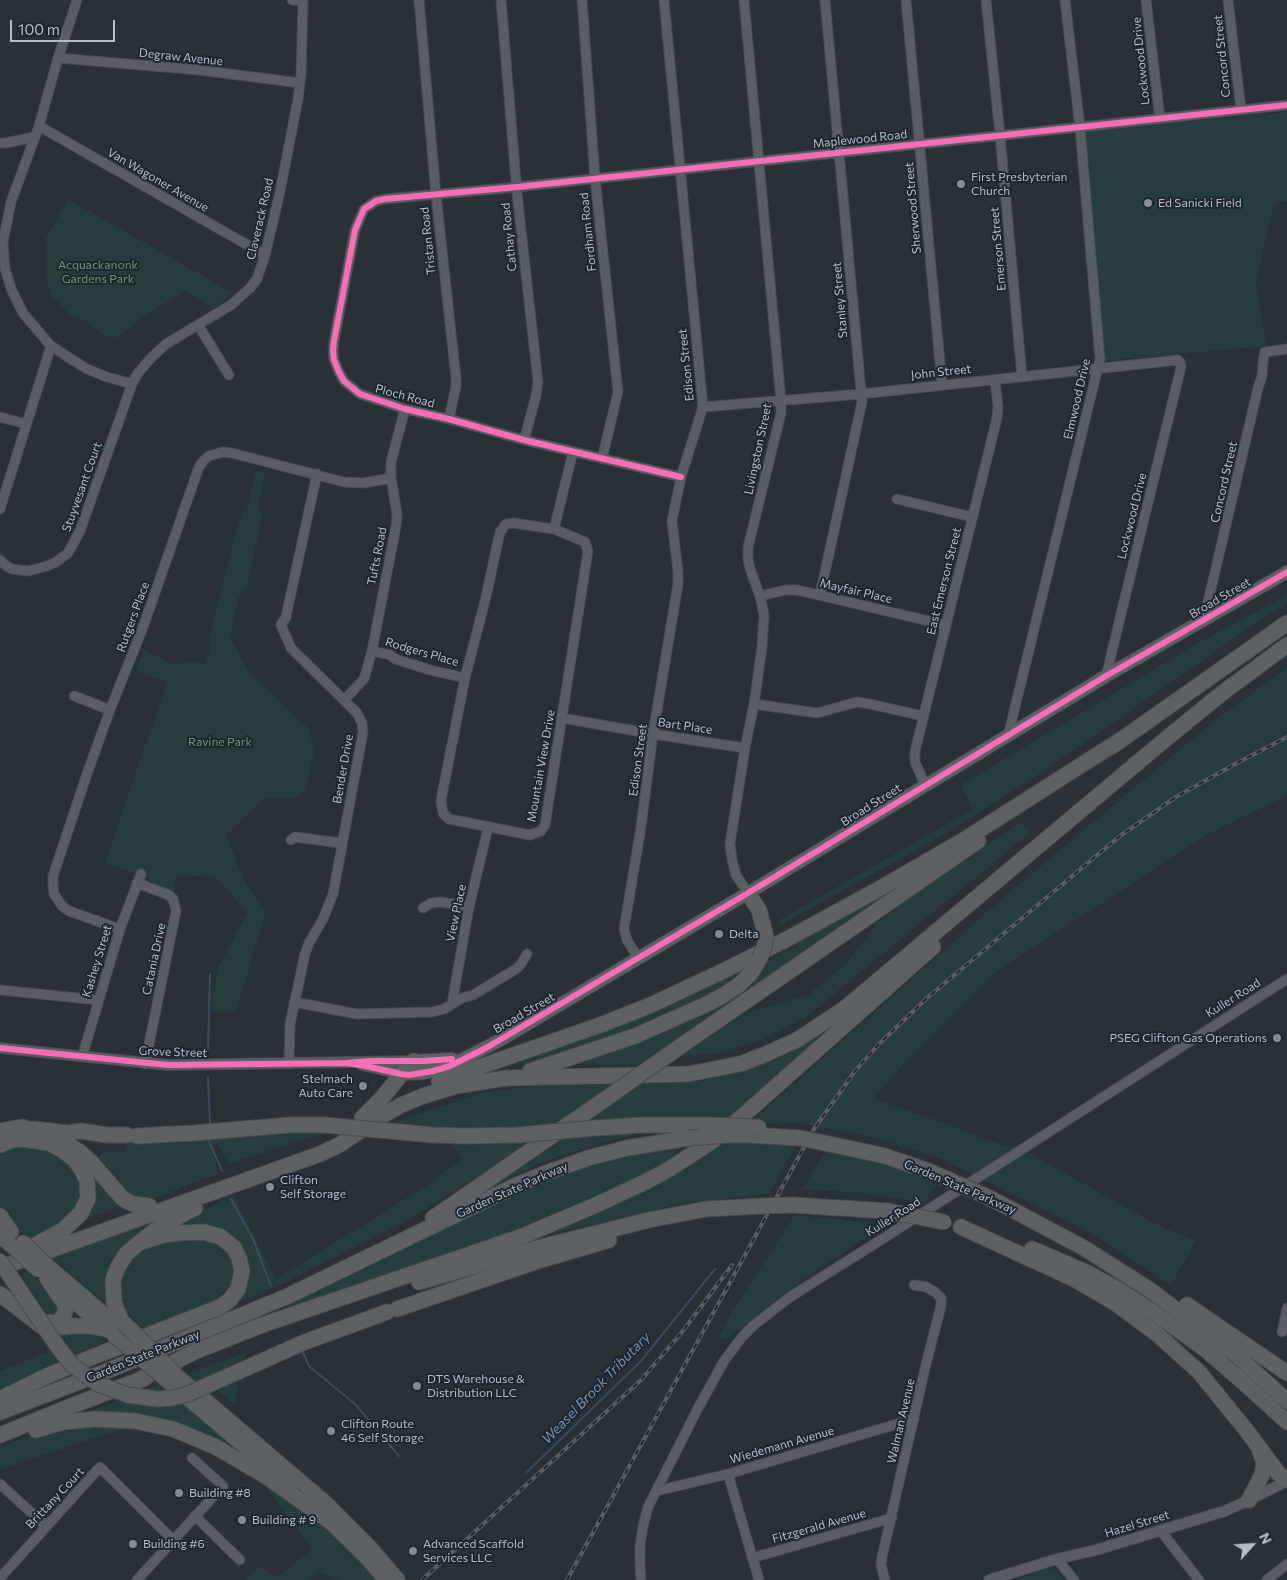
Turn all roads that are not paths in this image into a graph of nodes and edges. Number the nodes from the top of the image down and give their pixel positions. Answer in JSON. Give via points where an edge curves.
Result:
{"nodes":[{"id":1,"x":77,"y":0,"type":"edge"},
{"id":2,"x":292,"y":0,"type":"edge"},
{"id":3,"x":420,"y":0,"type":"edge"},
{"id":4,"x":502,"y":0,"type":"edge"},
{"id":5,"x":582,"y":0,"type":"edge"},
{"id":6,"x":664,"y":0,"type":"edge"},
{"id":7,"x":744,"y":0,"type":"edge"},
{"id":8,"x":825,"y":0,"type":"edge"},
{"id":9,"x":906,"y":0,"type":"edge"},
{"id":10,"x":986,"y":0,"type":"edge"},
{"id":11,"x":1065,"y":0,"type":"edge"},
{"id":12,"x":1146,"y":0,"type":"edge"},
{"id":13,"x":1228,"y":0,"type":"edge"},
{"id":14,"x":303,"y":1,"type":"edge"},
{"id":15,"x":58,"y":58,"type":"junction"},
{"id":16,"x":300,"y":83,"type":"junction"},
{"id":17,"x":1287,"y":105,"type":"edge"},
{"id":18,"x":1241,"y":110,"type":"junction"},
{"id":19,"x":1160,"y":119,"type":"junction"},
{"id":20,"x":39,"y":126,"type":"junction"},
{"id":21,"x":1080,"y":128,"type":"junction"},
{"id":22,"x":1000,"y":135,"type":"junction"},
{"id":23,"x":34,"y":137,"type":"junction"},
{"id":24,"x":0,"y":143,"type":"edge"},
{"id":25,"x":920,"y":144,"type":"junction"},
{"id":26,"x":840,"y":152,"type":"junction"},
{"id":27,"x":760,"y":161,"type":"junction"},
{"id":28,"x":680,"y":169,"type":"junction"},
{"id":29,"x":595,"y":178,"type":"junction"},
{"id":30,"x":516,"y":187,"type":"junction"},
{"id":31,"x":436,"y":195,"type":"junction"},
{"id":32,"x":265,"y":255,"type":"junction"},
{"id":33,"x":4,"y":275,"type":"edge"},
{"id":34,"x":198,"y":325,"type":"junction"},
{"id":35,"x":51,"y":346,"type":"junction"},
{"id":36,"x":1287,"y":349,"type":"edge"},
{"id":37,"x":1180,"y":362,"type":"joint"},
{"id":38,"x":1099,"y":369,"type":"junction"},
{"id":39,"x":229,"y":376,"type":"dead end"},
{"id":40,"x":1022,"y":377,"type":"junction"},
{"id":41,"x":995,"y":380,"type":"junction"},
{"id":42,"x":132,"y":384,"type":"junction"},
{"id":43,"x":942,"y":384,"type":"junction"},
{"id":44,"x":861,"y":394,"type":"junction"},
{"id":45,"x":781,"y":401,"type":"junction"},
{"id":46,"x":703,"y":407,"type":"junction"},
{"id":47,"x":405,"y":409,"type":"junction"},
{"id":48,"x":0,"y":417,"type":"edge"},
{"id":49,"x":449,"y":419,"type":"junction"},
{"id":50,"x":26,"y":424,"type":"junction"},
{"id":51,"x":524,"y":440,"type":"junction"},
{"id":52,"x":573,"y":452,"type":"junction"},
{"id":53,"x":602,"y":459,"type":"junction"},
{"id":54,"x":317,"y":474,"type":"junction"},
{"id":55,"x":681,"y":477,"type":"junction"},
{"id":56,"x":391,"y":478,"type":"junction"},
{"id":57,"x":897,"y":500,"type":"dead end"},
{"id":58,"x":0,"y":509,"type":"edge"},
{"id":59,"x":972,"y":517,"type":"junction"},
{"id":60,"x":554,"y":529,"type":"junction"},
{"id":61,"x":0,"y":560,"type":"edge"},
{"id":62,"x":1287,"y":572,"type":"edge"},
{"id":63,"x":820,"y":595,"type":"junction"},
{"id":64,"x":760,"y":596,"type":"junction"},
{"id":65,"x":1204,"y":619,"type":"junction"},
{"id":66,"x":1287,"y":622,"type":"edge"},
{"id":67,"x":946,"y":625,"type":"junction"},
{"id":68,"x":1285,"y":647,"type":"edge"},
{"id":69,"x":372,"y":651,"type":"junction"},
{"id":70,"x":1106,"y":676,"type":"junction"},
{"id":71,"x":465,"y":678,"type":"junction"},
{"id":72,"x":74,"y":696,"type":"dead end"},
{"id":73,"x":344,"y":700,"type":"junction"},
{"id":74,"x":754,"y":704,"type":"junction"},
{"id":75,"x":110,"y":710,"type":"junction"},
{"id":76,"x":923,"y":716,"type":"junction"},
{"id":77,"x":562,"y":718,"type":"junction"},
{"id":78,"x":653,"y":734,"type":"junction"},
{"id":79,"x":1008,"y":736,"type":"junction"},
{"id":80,"x":1119,"y":741,"type":"junction"},
{"id":81,"x":745,"y":748,"type":"junction"},
{"id":82,"x":925,"y":785,"type":"junction"},
{"id":83,"x":1073,"y":817,"type":"junction"},
{"id":84,"x":488,"y":828,"type":"junction"},
{"id":85,"x":291,"y":840,"type":"dead end"},
{"id":86,"x":341,"y":843,"type":"junction"},
{"id":87,"x":141,"y":874,"type":"dead end"},
{"id":88,"x":137,"y":883,"type":"junction"},
{"id":89,"x":748,"y":893,"type":"junction"},
{"id":90,"x":423,"y":908,"type":"dead end"},
{"id":91,"x":469,"y":908,"type":"junction"},
{"id":92,"x":120,"y":929,"type":"junction"},
{"id":93,"x":527,"y":954,"type":"dead end"},
{"id":94,"x":638,"y":958,"type":"junction"},
{"id":95,"x":1287,"y":979,"type":"edge"},
{"id":96,"x":0,"y":990,"type":"edge"},
{"id":97,"x":98,"y":1000,"type":"junction"},
{"id":98,"x":294,"y":1002,"type":"junction"},
{"id":99,"x":452,"y":1004,"type":"junction"},
{"id":100,"x":0,"y":1048,"type":"edge"},
{"id":101,"x":82,"y":1057,"type":"junction"},
{"id":102,"x":467,"y":1057,"type":"junction"},
{"id":103,"x":414,"y":1061,"type":"junction"},
{"id":104,"x":346,"y":1063,"type":"junction"},
{"id":105,"x":145,"y":1064,"type":"junction"},
{"id":106,"x":289,"y":1064,"type":"junction"},
{"id":107,"x":401,"y":1074,"type":"junction"},
{"id":108,"x":506,"y":1078,"type":"junction"},
{"id":109,"x":362,"y":1118,"type":"junction"},
{"id":110,"x":0,"y":1120,"type":"edge"},
{"id":111,"x":22,"y":1128,"type":"junction"},
{"id":112,"x":0,"y":1131,"type":"edge"},
{"id":113,"x":82,"y":1131,"type":"junction"},
{"id":114,"x":754,"y":1131,"type":"junction"},
{"id":115,"x":0,"y":1145,"type":"edge"},
{"id":116,"x":245,"y":1181,"type":"junction"},
{"id":117,"x":149,"y":1206,"type":"junction"},
{"id":118,"x":706,"y":1209,"type":"junction"},
{"id":119,"x":0,"y":1216,"type":"edge"},
{"id":120,"x":961,"y":1227,"type":"junction"},
{"id":121,"x":13,"y":1238,"type":"edge"},
{"id":122,"x":138,"y":1242,"type":"junction"},
{"id":123,"x":392,"y":1245,"type":"junction"},
{"id":124,"x":1084,"y":1248,"type":"junction"},
{"id":125,"x":2,"y":1266,"type":"edge"},
{"id":126,"x":44,"y":1271,"type":"junction"},
{"id":127,"x":914,"y":1285,"type":"dead end"},
{"id":128,"x":2,"y":1293,"type":"edge"},
{"id":129,"x":1287,"y":1308,"type":"edge"},
{"id":130,"x":36,"y":1321,"type":"junction"},
{"id":131,"x":118,"y":1331,"type":"junction"},
{"id":132,"x":1282,"y":1332,"type":"dead end"},
{"id":133,"x":1287,"y":1373,"type":"edge"},
{"id":134,"x":171,"y":1378,"type":"junction"},
{"id":135,"x":137,"y":1381,"type":"junction"},
{"id":136,"x":0,"y":1399,"type":"edge"},
{"id":137,"x":1287,"y":1401,"type":"edge"},
{"id":138,"x":0,"y":1412,"type":"edge"},
{"id":139,"x":914,"y":1419,"type":"junction"},
{"id":140,"x":1287,"y":1422,"type":"edge"},
{"id":141,"x":0,"y":1436,"type":"edge"},
{"id":142,"x":1257,"y":1445,"type":"junction"},
{"id":143,"x":192,"y":1458,"type":"dead end"},
{"id":144,"x":728,"y":1474,"type":"junction"},
{"id":145,"x":1287,"y":1480,"type":"edge"},
{"id":146,"x":0,"y":1484,"type":"edge"},
{"id":147,"x":656,"y":1491,"type":"junction"},
{"id":148,"x":1249,"y":1500,"type":"junction"},
{"id":149,"x":195,"y":1516,"type":"junction"},
{"id":150,"x":892,"y":1518,"type":"junction"},
{"id":151,"x":46,"y":1526,"type":"junction"},
{"id":152,"x":335,"y":1526,"type":"junction"},
{"id":153,"x":1160,"y":1530,"type":"junction"},
{"id":154,"x":173,"y":1540,"type":"junction"},
{"id":155,"x":752,"y":1558,"type":"junction"},
{"id":156,"x":1057,"y":1559,"type":"junction"},
{"id":157,"x":240,"y":1560,"type":"dead end"},
{"id":158,"x":1287,"y":1564,"type":"edge"},
{"id":159,"x":0,"y":1578,"type":"edge"},
{"id":160,"x":393,"y":1579,"type":"edge"},
{"id":161,"x":136,"y":1580,"type":"edge"},
{"id":162,"x":641,"y":1580,"type":"edge"},
{"id":163,"x":759,"y":1580,"type":"edge"},
{"id":164,"x":885,"y":1580,"type":"edge"},
{"id":165,"x":989,"y":1580,"type":"edge"},
{"id":166,"x":1074,"y":1580,"type":"edge"},
{"id":167,"x":1199,"y":1580,"type":"edge"},
{"id":168,"x":1267,"y":1580,"type":"edge"}],
"edges":[{"from":1,"to":15,"type":"street"},
{"from":2,"to":14,"type":"street"},
{"from":3,"to":31,"type":"street","name":"Tristan Road"},
{"from":4,"to":30,"type":"street","name":"Cathay Road"},
{"from":5,"to":29,"type":"street","name":"Fordham Road"},
{"from":6,"to":28,"type":"street","name":"Edison Street"},
{"from":7,"to":27,"type":"street","name":"Livingston Street"},
{"from":8,"to":26,"type":"street","name":"Stanley Street"},
{"from":9,"to":25,"type":"street","name":"Sherwood Street"},
{"from":10,"to":22,"type":"street","name":"Emerson Street"},
{"from":11,"to":21,"type":"street","name":"Elmwood Drive"},
{"from":12,"to":19,"type":"street","name":"Lockwood Drive"},
{"from":13,"to":18,"type":"street","name":"Concord Street"},
{"from":14,"to":16,"type":"street","name":"Claverack Road"},
{"from":15,"to":16,"type":"street","name":"Degraw Avenue","via":[[199,70]]},
{"from":15,"to":20,"type":"street"},
{"from":16,"to":32,"type":"street","name":"Claverack Road"},
{"from":17,"to":18,"type":"street","name":"Maplewood Road"},
{"from":18,"to":19,"type":"street","name":"Maplewood Road"},
{"from":19,"to":21,"type":"street","name":"Maplewood Road"},
{"from":20,"to":23,"type":"street"},
{"from":20,"to":32,"type":"street","name":"Van Wagoner Avenue"},
{"from":21,"to":22,"type":"street","name":"Maplewood Road"},
{"from":21,"to":38,"type":"street","name":"Elmwood Drive"},
{"from":22,"to":25,"type":"street","name":"Maplewood Road"},
{"from":22,"to":40,"type":"street","name":"Emerson Street"},
{"from":23,"to":24,"type":"street"},
{"from":23,"to":33,"type":"street","via":[[12,202],[3,242]]},
{"from":25,"to":26,"type":"street","name":"Maplewood Road"},
{"from":25,"to":43,"type":"street","name":"Sherwood Street"},
{"from":26,"to":27,"type":"street","name":"Maplewood Road"},
{"from":26,"to":44,"type":"street","name":"Stanley Street"},
{"from":27,"to":28,"type":"street","name":"Maplewood Road"},
{"from":27,"to":45,"type":"street","name":"Livingston Street"},
{"from":28,"to":29,"type":"street","name":"Maplewood Road"},
{"from":28,"to":46,"type":"street","name":"Edison Street"},
{"from":29,"to":30,"type":"street","name":"Maplewood Road"},
{"from":29,"to":53,"type":"street","name":"Fordham Road","via":[[618,392]]},
{"from":30,"to":31,"type":"street","name":"Maplewood Road"},
{"from":30,"to":51,"type":"street","name":"Cathay Road","via":[[538,382]]},
{"from":31,"to":47,"type":"street","name":"Ploch Road","via":[[385,199],[364,209],[355,230],[334,341],[334,360],[344,381],[360,394]]},
{"from":31,"to":49,"type":"street","name":"Tristan Road","via":[[456,378]]},
{"from":32,"to":34,"type":"street","name":"Claverack Road","via":[[257,279],[242,297]]},
{"from":33,"to":35,"type":"street","via":[[23,313]]},
{"from":34,"to":39,"type":"street"},
{"from":34,"to":42,"type":"street","name":"Claverack Road","via":[[157,351]]},
{"from":35,"to":42,"type":"street","via":[[87,369]]},
{"from":35,"to":50,"type":"street"},
{"from":36,"to":65,"type":"street","name":"Concord Street","via":[[1265,352]]},
{"from":37,"to":38,"type":"street","name":"John Street"},
{"from":37,"to":70,"type":"street","name":"Lockwood Drive"},
{"from":38,"to":40,"type":"street","name":"John Street"},
{"from":38,"to":79,"type":"street","name":"Elmwood Drive"},
{"from":40,"to":41,"type":"street","name":"John Street"},
{"from":41,"to":43,"type":"street","name":"John Street"},
{"from":41,"to":59,"type":"street","name":"East Emerson Street","via":[[997,418]]},
{"from":42,"to":61,"type":"street","name":"Stuyvesant Court","via":[[80,531],[68,553],[56,562],[28,571],[12,569]]},
{"from":43,"to":44,"type":"street","name":"John Street"},
{"from":44,"to":45,"type":"street","name":"John Street"},
{"from":44,"to":63,"type":"street","name":"Stanley Street","via":[[862,402]]},
{"from":45,"to":46,"type":"street","name":"John Street"},
{"from":45,"to":64,"type":"street","name":"Livingston Street","via":[[748,547],[750,569]]},
{"from":46,"to":55,"type":"street","name":"Edison Street"},
{"from":47,"to":49,"type":"street","name":"Ploch Road"},
{"from":47,"to":56,"type":"street","name":"Tufts Road","via":[[393,454]]},
{"from":48,"to":50,"type":"street"},
{"from":49,"to":51,"type":"street","name":"Ploch Road"},
{"from":50,"to":58,"type":"street"},
{"from":51,"to":52,"type":"street","name":"Ploch Road"},
{"from":52,"to":53,"type":"street","name":"Ploch Road"},
{"from":52,"to":60,"type":"street"},
{"from":53,"to":55,"type":"street","name":"Ploch Road"},
{"from":54,"to":56,"type":"street","name":"Rutgers Place","via":[[354,483]]},
{"from":54,"to":73,"type":"street","name":"Bender Drive","via":[[286,617],[281,625],[291,648]]},
{"from":54,"to":75,"type":"street","name":"Rutgers Place","via":[[232,453],[216,453],[204,460],[196,474],[142,630]]},
{"from":55,"to":78,"type":"street","name":"Edison Street","via":[[672,521],[678,584]]},
{"from":56,"to":69,"type":"street","name":"Tufts Road","via":[[396,526]]},
{"from":57,"to":59,"type":"street"},
{"from":59,"to":67,"type":"street","name":"East Emerson Street"},
{"from":60,"to":71,"type":"street","name":"Mountain View Drive","via":[[513,523],[506,524],[500,532]]},
{"from":60,"to":77,"type":"street","name":"Mountain View Drive","via":[[585,542],[588,551]]},
{"from":62,"to":65,"type":"main road","name":"Broad Street"},
{"from":63,"to":64,"type":"street","name":"Mayfair Place","via":[[785,590]]},
{"from":63,"to":67,"type":"street","name":"Mayfair Place"},
{"from":64,"to":74,"type":"street","name":"Livingston Street","via":[[764,615]]},
{"from":65,"to":70,"type":"main road","name":"Broad Street"},
{"from":66,"to":80,"type":"highway"},
{"from":67,"to":76,"type":"street","name":"East Emerson Street"},
{"from":68,"to":83,"type":"highway","via":[[1192,718]]},
{"from":69,"to":71,"type":"street","name":"Rodgers Place"},
{"from":69,"to":73,"type":"street","name":"Tufts Road","via":[[364,679]]},
{"from":70,"to":79,"type":"main road","name":"Broad Street"},
{"from":71,"to":84,"type":"street","name":"Mountain View Drive","via":[[442,808],[449,819]]},
{"from":72,"to":75,"type":"street"},
{"from":73,"to":86,"type":"street","name":"Bender Drive","via":[[357,713],[363,732]]},
{"from":74,"to":76,"type":"street","via":[[817,713],[858,702]]},
{"from":74,"to":81,"type":"street","name":"Livingston Street"},
{"from":75,"to":92,"type":"street","name":"Rutgers Place","via":[[53,876],[53,885],[54,894],[69,911]]},
{"from":76,"to":82,"type":"street","name":"East Emerson Street","via":[[915,762]]},
{"from":77,"to":78,"type":"street","name":"Bart Place"},
{"from":77,"to":84,"type":"street","name":"Mountain View Drive","via":[[545,825],[541,831],[530,836]]},
{"from":78,"to":81,"type":"street","name":"Bart Place"},
{"from":78,"to":94,"type":"street","name":"Edison Street","via":[[624,930]]},
{"from":79,"to":82,"type":"main road","name":"Broad Street"},
{"from":80,"to":109,"type":"highway","via":[[967,838],[721,972],[603,1024],[411,1091]]},
{"from":80,"to":123,"type":"highway","bridge":true},
{"from":81,"to":89,"type":"street","name":"Livingston Street","via":[[730,844],[736,876]]},
{"from":82,"to":89,"type":"main road","name":"Broad Street"},
{"from":83,"to":108,"type":"highway","via":[[844,1009],[780,1048],[743,1063],[688,1074]]},
{"from":83,"to":135,"type":"highway","via":[[769,1094],[708,1144],[673,1167],[523,1236],[262,1325],[196,1351]]},
{"from":84,"to":91,"type":"street","name":"View Place"},
{"from":85,"to":86,"type":"street","via":[[296,837]]},
{"from":86,"to":98,"type":"street","name":"Bender Drive","via":[[333,894],[305,954]]},
{"from":87,"to":88,"type":"street","name":"Kashey Street"},
{"from":88,"to":92,"type":"street","name":"Kashey Street"},
{"from":88,"to":105,"type":"street","name":"Catania Drive","via":[[169,895],[176,905]]},
{"from":89,"to":94,"type":"main road","name":"Broad Street"},
{"from":89,"to":108,"type":"highway","bridge":true,"via":[[759,910],[766,937],[759,960],[732,990],[684,1016],[615,1044]]},
{"from":90,"to":91,"type":"street","via":[[442,902]]},
{"from":91,"to":99,"type":"street","name":"View Place"},
{"from":92,"to":97,"type":"street","name":"Kashey Street"},
{"from":93,"to":99,"type":"street","via":[[516,969]]},
{"from":94,"to":102,"type":"main road","name":"Broad Street"},
{"from":95,"to":147,"type":"street","name":"Kuller Road","via":[[772,1310],[742,1337],[724,1361]]},
{"from":96,"to":97,"type":"street"},
{"from":97,"to":101,"type":"street","name":"Kashey Street"},
{"from":98,"to":99,"type":"street","via":[[356,1014],[432,1012],[444,1010]]},
{"from":98,"to":106,"type":"street","name":"Bender Drive","via":[[289,1032]]},
{"from":100,"to":101,"type":"street","name":"Grove Street"},
{"from":101,"to":105,"type":"street","name":"Grove Street"},
{"from":102,"to":103,"type":"main road","name":"Broad Street"},
{"from":102,"to":107,"type":"main road","name":"Broad Street","via":[[433,1071]]},
{"from":103,"to":104,"type":"street","name":"Grove Street"},
{"from":103,"to":107,"type":"highway"},
{"from":104,"to":106,"type":"street","name":"Grove Street"},
{"from":104,"to":107,"type":"street","name":"Grove Street"},
{"from":105,"to":106,"type":"street","name":"Grove Street"},
{"from":107,"to":109,"type":"highway"},
{"from":108,"to":116,"type":"highway","via":[[456,1086],[424,1096],[387,1112],[341,1144],[320,1154]]},
{"from":109,"to":117,"type":"highway","via":[[323,1143]]},
{"from":110,"to":113,"type":"highway","via":[[35,1119],[71,1125]]},
{"from":111,"to":112,"type":"highway"},
{"from":111,"to":113,"type":"highway","via":[[68,1133]]},
{"from":111,"to":117,"type":"highway","via":[[72,1146],[91,1162],[123,1199]]},
{"from":113,"to":114,"type":"highway","bridge":true,"via":[[132,1136],[325,1125],[466,1136],[641,1125],[705,1125]]},
{"from":114,"to":123,"type":"highway","name":"Garden State Parkway","bridge":true,"via":[[627,1148],[561,1167]]},
{"from":114,"to":124,"type":"highway","name":"Garden State Parkway","bridge":true,"via":[[885,1156],[929,1171],[992,1199]]},
{"from":115,"to":121,"type":"highway","via":[[23,1138],[49,1143],[74,1159],[87,1181],[88,1198],[81,1213],[63,1230]]},
{"from":116,"to":122,"type":"highway"},
{"from":116,"to":125,"type":"highway"},
{"from":117,"to":121,"type":"highway"},
{"from":118,"to":120,"type":"highway","name":"Garden State Parkway","bridge":true,"via":[[792,1205],[888,1210]]},
{"from":118,"to":125,"type":"highway","bridge":true,"via":[[392,1310],[305,1342],[188,1394],[172,1398],[128,1396],[98,1384],[80,1372]]},
{"from":118,"to":135,"type":"highway","name":"Garden State Parkway","via":[[541,1247],[395,1289],[272,1330]]},
{"from":119,"to":121,"type":"highway"},
{"from":120,"to":140,"type":"highway","name":"Garden State Parkway","via":[[1054,1257],[1121,1291],[1205,1349]]},
{"from":120,"to":142,"type":"highway","via":[[1074,1278],[1130,1313],[1199,1372]]},
{"from":121,"to":125,"type":"highway"},
{"from":121,"to":126,"type":"highway","bridge":true},
{"from":122,"to":131,"type":"highway","via":[[121,1261],[112,1280],[112,1295],[122,1322]]},
{"from":122,"to":136,"type":"highway","via":[[178,1233],[204,1232],[221,1237],[234,1248],[239,1258],[242,1271],[238,1289],[220,1307],[80,1362]]},
{"from":123,"to":138,"type":"highway","name":"Garden State Parkway","via":[[288,1296]]},
{"from":124,"to":133,"type":"highway","via":[[1161,1287]]},
{"from":124,"to":137,"type":"highway","name":"Garden State Parkway","via":[[1193,1321]]},
{"from":126,"to":130,"type":"highway","via":[[64,1303],[65,1312],[57,1322]]},
{"from":126,"to":131,"type":"highway"},
{"from":127,"to":139,"type":"street","name":"Walman Avenue","via":[[931,1289],[942,1302]]},
{"from":128,"to":130,"type":"highway"},
{"from":129,"to":132,"type":"street"},
{"from":130,"to":131,"type":"highway","via":[[44,1328],[81,1326]]},
{"from":131,"to":134,"type":"highway","bridge":true},
{"from":134,"to":152,"type":"highway"},
{"from":134,"to":160,"type":"highway","via":[[326,1503],[360,1536]]},
{"from":135,"to":141,"type":"highway","name":"Garden State Parkway"},
{"from":139,"to":144,"type":"street","name":"Wiedemann Avenue"},
{"from":139,"to":150,"type":"street","name":"Walman Avenue"},
{"from":141,"to":152,"type":"highway","via":[[14,1436],[85,1419],[128,1420],[160,1426],[216,1447],[267,1477]]},
{"from":142,"to":145,"type":"highway"},
{"from":142,"to":148,"type":"highway","via":[[1263,1458],[1263,1469],[1260,1482]]},
{"from":143,"to":149,"type":"street","via":[[223,1486]]},
{"from":144,"to":147,"type":"street","name":"Wiedemann Avenue"},
{"from":144,"to":155,"type":"street"},
{"from":145,"to":148,"type":"street","name":"Hazel Street"},
{"from":146,"to":151,"type":"street"},
{"from":147,"to":162,"type":"street","name":"Kuller Road","via":[[643,1526]]},
{"from":148,"to":153,"type":"street","name":"Hazel Street","via":[[1225,1511]]},
{"from":149,"to":154,"type":"street"},
{"from":149,"to":157,"type":"street"},
{"from":150,"to":155,"type":"street","name":"Fitzgerald Avenue"},
{"from":150,"to":164,"type":"street","name":"Walman Avenue","via":[[881,1565]]},
{"from":151,"to":154,"type":"street","name":"Brittany Court","via":[[100,1467]]},
{"from":151,"to":159,"type":"street","name":"Brittany Court"},
{"from":152,"to":160,"type":"highway"},
{"from":153,"to":156,"type":"street","name":"Hazel Street"},
{"from":153,"to":167,"type":"street"},
{"from":154,"to":161,"type":"street"},
{"from":155,"to":163,"type":"street"},
{"from":156,"to":165,"type":"street","name":"Hazel Street"},
{"from":156,"to":166,"type":"street"},
{"from":158,"to":168,"type":"street"}]}
